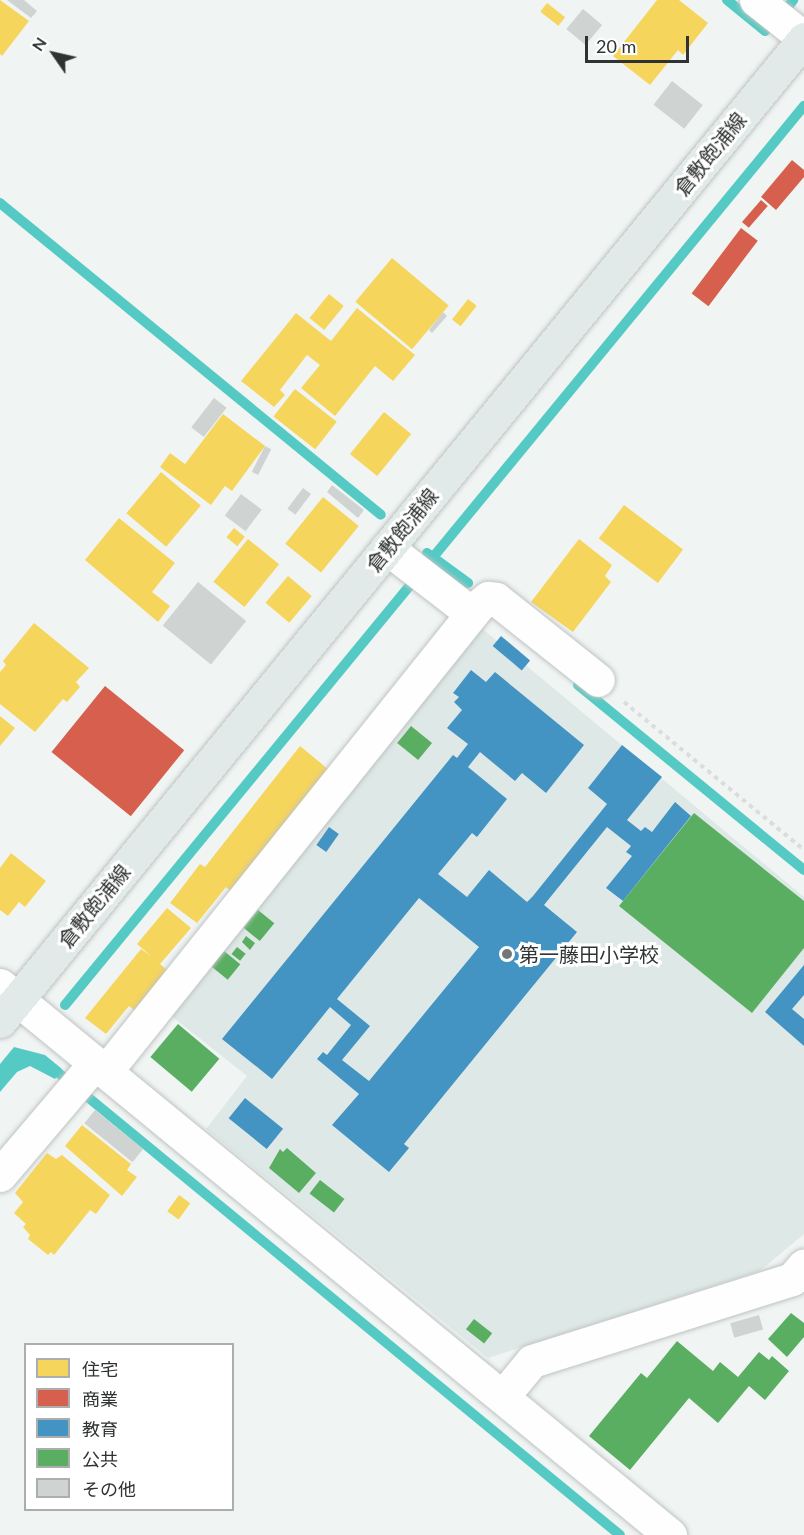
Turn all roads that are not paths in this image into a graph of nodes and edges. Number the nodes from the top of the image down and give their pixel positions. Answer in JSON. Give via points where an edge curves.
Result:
{"nodes":[{"id":1,"x":756,"y":0,"type":"edge"},
{"id":2,"x":804,"y":38,"type":"edge"},
{"id":3,"x":387,"y":548,"type":"junction"},
{"id":4,"x":471,"y":613,"type":"junction"},
{"id":5,"x":598,"y":680,"type":"road end"},
{"id":6,"x":6,"y":1002,"type":"edge"},
{"id":7,"x":87,"y":1077,"type":"junction"},
{"id":8,"x":0,"y":1175,"type":"edge"},
{"id":9,"x":804,"y":1265,"type":"edge"},
{"id":10,"x":503,"y":1396,"type":"junction"},
{"id":11,"x":670,"y":1535,"type":"edge"}],
"edges":[{"from":1,"to":2,"type":"street"},
{"from":2,"to":3,"type":"main road","name":"倉敷飽浦線"},
{"from":3,"to":4,"type":"street"},
{"from":3,"to":6,"type":"main road","name":"倉敷飽浦線"},
{"from":4,"to":5,"type":"street","via":[[488,598],[496,598]]},
{"from":4,"to":7,"type":"street"},
{"from":6,"to":7,"type":"street"},
{"from":7,"to":8,"type":"street"},
{"from":7,"to":10,"type":"street"},
{"from":9,"to":10,"type":"street","via":[[792,1279],[532,1361]]},
{"from":10,"to":11,"type":"street"}]}
